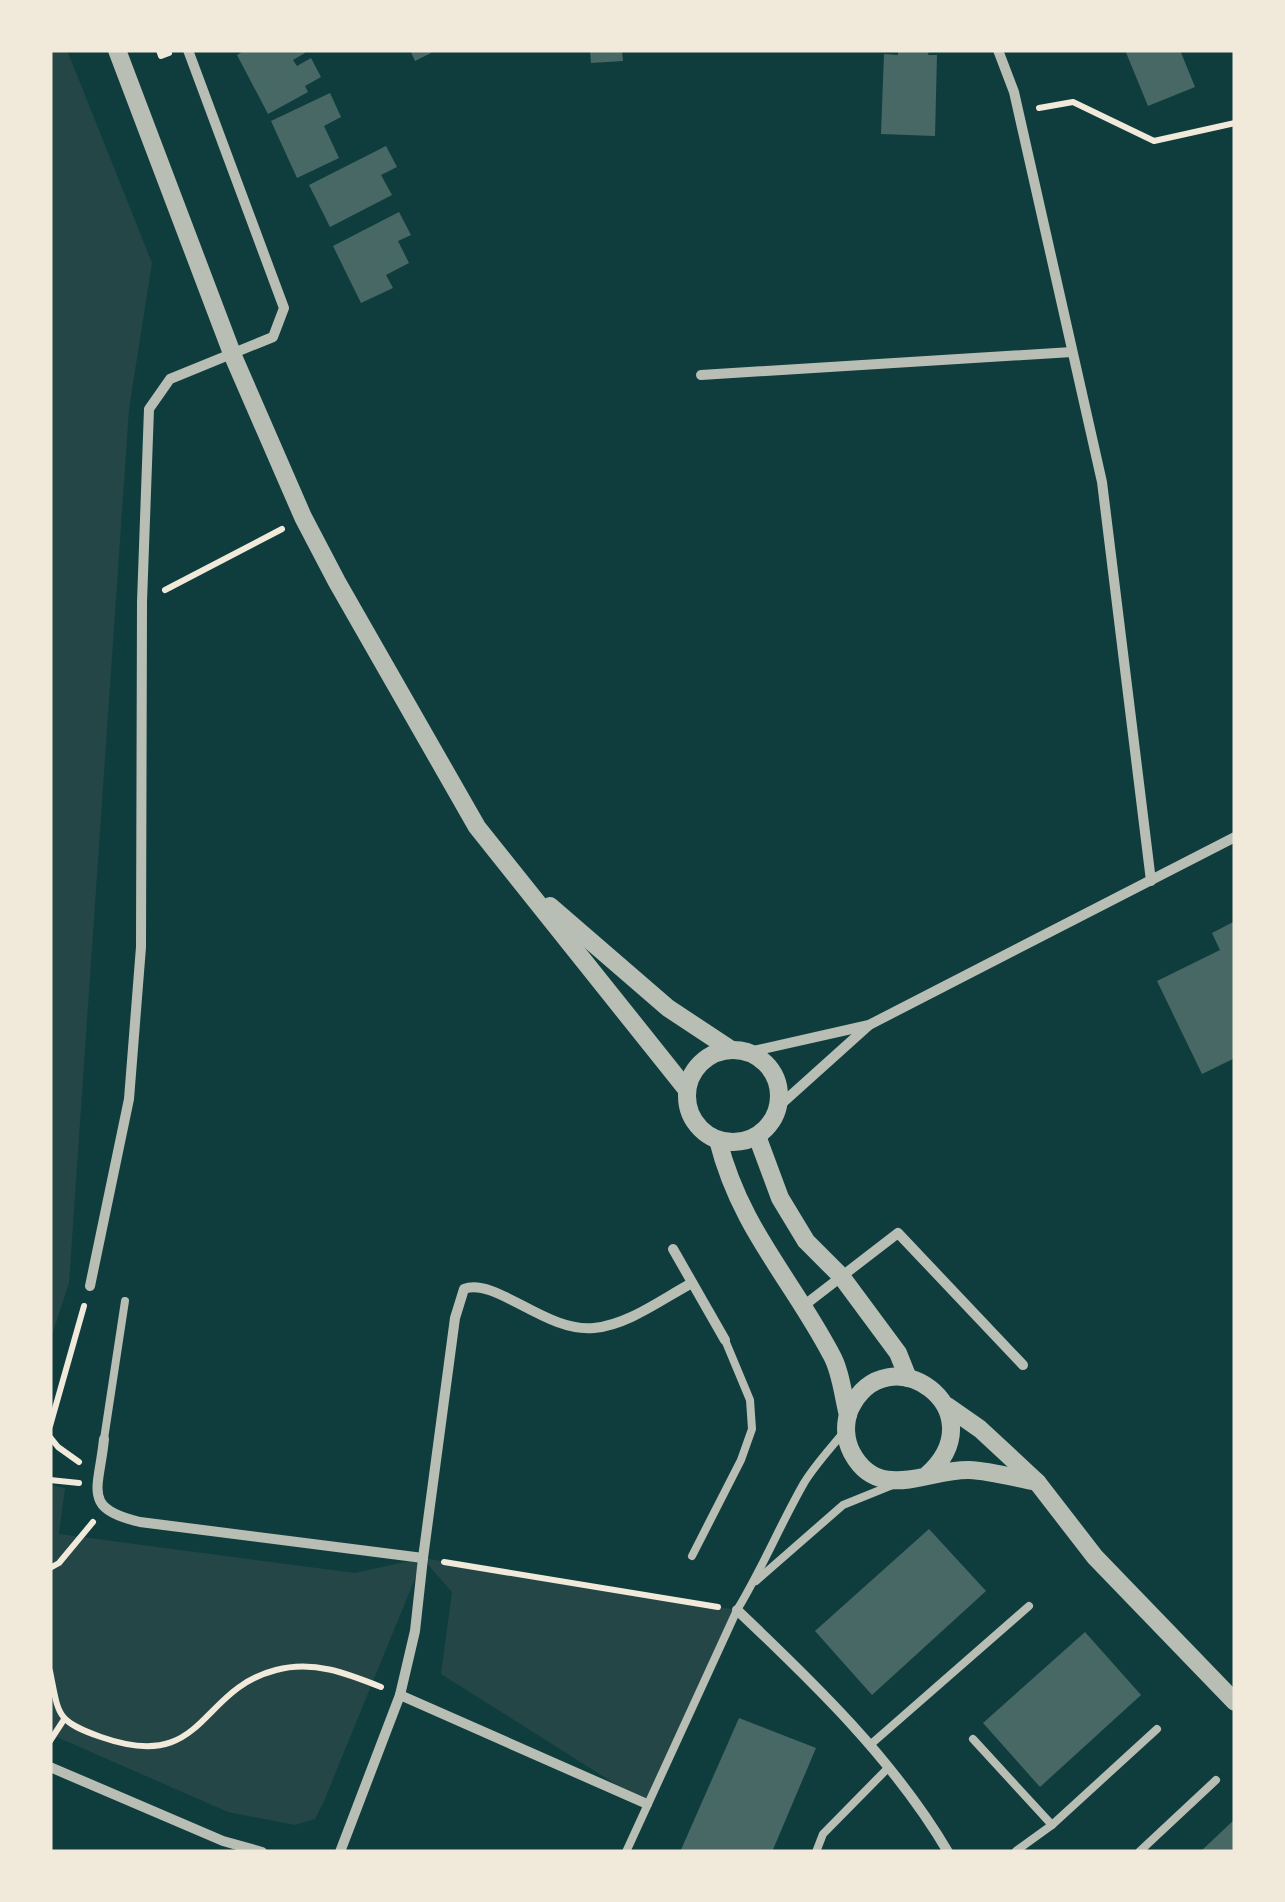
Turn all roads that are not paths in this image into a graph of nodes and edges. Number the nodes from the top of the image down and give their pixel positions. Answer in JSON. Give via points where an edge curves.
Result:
{"nodes":[{"id":1,"x":117,"y":50,"type":"edge"},
{"id":2,"x":188,"y":50,"type":"edge"},
{"id":3,"x":998,"y":50,"type":"edge"},
{"id":4,"x":1072,"y":352,"type":"junction"},
{"id":5,"x":233,"y":356,"type":"junction"},
{"id":6,"x":701,"y":375,"type":"dead end"},
{"id":7,"x":1235,"y":837,"type":"edge"},
{"id":8,"x":516,"y":876,"type":"junction"},
{"id":9,"x":1151,"y":881,"type":"junction"},
{"id":10,"x":869,"y":1025,"type":"junction"},
{"id":11,"x":740,"y":1050,"type":"junction"},
{"id":12,"x":687,"y":1090,"type":"junction"},
{"id":13,"x":779,"y":1106,"type":"junction"},
{"id":14,"x":756,"y":1136,"type":"junction"},
{"id":15,"x":718,"y":1140,"type":"junction"},
{"id":16,"x":673,"y":1249,"type":"dead end"},
{"id":17,"x":841,"y":1276,"type":"junction"},
{"id":18,"x":692,"y":1283,"type":"junction"},
{"id":19,"x":90,"y":1286,"type":"road end"},
{"id":20,"x":125,"y":1301,"type":"dead end"},
{"id":21,"x":801,"y":1307,"type":"junction"},
{"id":22,"x":726,"y":1340,"type":"joint"},
{"id":23,"x":1023,"y":1365,"type":"dead end"},
{"id":24,"x":908,"y":1378,"type":"junction"},
{"id":25,"x":947,"y":1406,"type":"junction"},
{"id":26,"x":846,"y":1422,"type":"junction"},
{"id":27,"x":104,"y":1439,"type":"joint"},
{"id":28,"x":927,"y":1475,"type":"junction"},
{"id":29,"x":1037,"y":1482,"type":"junction"},
{"id":30,"x":898,"y":1483,"type":"junction"},
{"id":31,"x":692,"y":1556,"type":"dead end"},
{"id":32,"x":423,"y":1558,"type":"junction"},
{"id":33,"x":753,"y":1584,"type":"junction"},
{"id":34,"x":1028,"y":1606,"type":"dead end"},
{"id":35,"x":736,"y":1610,"type":"junction"},
{"id":36,"x":400,"y":1695,"type":"junction"},
{"id":37,"x":1235,"y":1702,"type":"edge"},
{"id":38,"x":1157,"y":1729,"type":"dead end"},
{"id":39,"x":973,"y":1739,"type":"dead end"},
{"id":40,"x":870,"y":1745,"type":"junction"},
{"id":41,"x":50,"y":1767,"type":"edge"},
{"id":42,"x":888,"y":1768,"type":"junction"},
{"id":43,"x":1216,"y":1780,"type":"dead end"},
{"id":44,"x":647,"y":1804,"type":"junction"},
{"id":45,"x":1052,"y":1825,"type":"junction"},
{"id":46,"x":262,"y":1852,"type":"edge"},
{"id":47,"x":340,"y":1852,"type":"edge"},
{"id":48,"x":626,"y":1852,"type":"edge"},
{"id":49,"x":816,"y":1852,"type":"edge"},
{"id":50,"x":948,"y":1852,"type":"edge"},
{"id":51,"x":1016,"y":1852,"type":"edge"},
{"id":52,"x":1139,"y":1852,"type":"edge"}],
"edges":[{"from":1,"to":5,"type":"street"},
{"from":2,"to":5,"type":"street","via":[[284,308],[272,337]]},
{"from":3,"to":4,"type":"street","via":[[1014,92]]},
{"from":4,"to":6,"type":"street"},
{"from":4,"to":9,"type":"street","via":[[1102,482]]},
{"from":5,"to":8,"type":"street","via":[[336,582],[476,827]]},
{"from":5,"to":19,"type":"street","via":[[170,379],[149,409],[141,947],[129,1099]]},
{"from":7,"to":9,"type":"street"},
{"from":8,"to":11,"type":"street","via":[[668,1008]]},
{"from":8,"to":12,"type":"street"},
{"from":9,"to":10,"type":"street"},
{"from":10,"to":11,"type":"street"},
{"from":10,"to":13,"type":"street"},
{"from":11,"to":12,"type":"street","via":[[717,1051],[704,1060]]},
{"from":11,"to":13,"type":"street","via":[[775,1074]]},
{"from":12,"to":15,"type":"street","via":[[693,1120]]},
{"from":13,"to":14,"type":"street"},
{"from":14,"to":15,"type":"street"},
{"from":14,"to":17,"type":"street","via":[[806,1241]]},
{"from":15,"to":21,"type":"street","via":[[746,1219]]},
{"from":16,"to":18,"type":"street"},
{"from":17,"to":21,"type":"street"},
{"from":17,"to":23,"type":"street","via":[[898,1233]]},
{"from":17,"to":24,"type":"street","via":[[898,1353]]},
{"from":18,"to":22,"type":"street"},
{"from":18,"to":32,"type":"street","via":[[618,1323],[595,1328],[566,1328],[491,1288],[464,1289]]},
{"from":20,"to":27,"type":"lane"},
{"from":21,"to":26,"type":"street","via":[[833,1357]]},
{"from":22,"to":31,"type":"lane","via":[[750,1400],[752,1429]]},
{"from":24,"to":25,"type":"street"},
{"from":24,"to":26,"type":"street","via":[[887,1376],[870,1384]]},
{"from":25,"to":28,"type":"street","via":[[949,1447]]},
{"from":25,"to":29,"type":"street"},
{"from":26,"to":30,"type":"street","via":[[858,1463],[872,1476]]},
{"from":26,"to":33,"type":"lane","via":[[806,1479]]},
{"from":27,"to":32,"type":"street","via":[[98,1497],[112,1516]]},
{"from":28,"to":29,"type":"street","via":[[970,1470]]},
{"from":28,"to":30,"type":"street"},
{"from":29,"to":37,"type":"street","via":[[1095,1557]]},
{"from":30,"to":33,"type":"lane","via":[[843,1505]]},
{"from":32,"to":36,"type":"street","via":[[416,1631]]},
{"from":33,"to":35,"type":"lane"},
{"from":34,"to":40,"type":"lane"},
{"from":35,"to":40,"type":"street"},
{"from":35,"to":44,"type":"lane"},
{"from":36,"to":44,"type":"street"},
{"from":36,"to":47,"type":"street"},
{"from":38,"to":45,"type":"lane"},
{"from":39,"to":45,"type":"lane"},
{"from":40,"to":42,"type":"street"},
{"from":41,"to":46,"type":"street"},
{"from":42,"to":49,"type":"lane","via":[[823,1834]]},
{"from":42,"to":50,"type":"street"},
{"from":43,"to":52,"type":"lane"},
{"from":44,"to":48,"type":"lane"},
{"from":45,"to":51,"type":"lane"}]}
